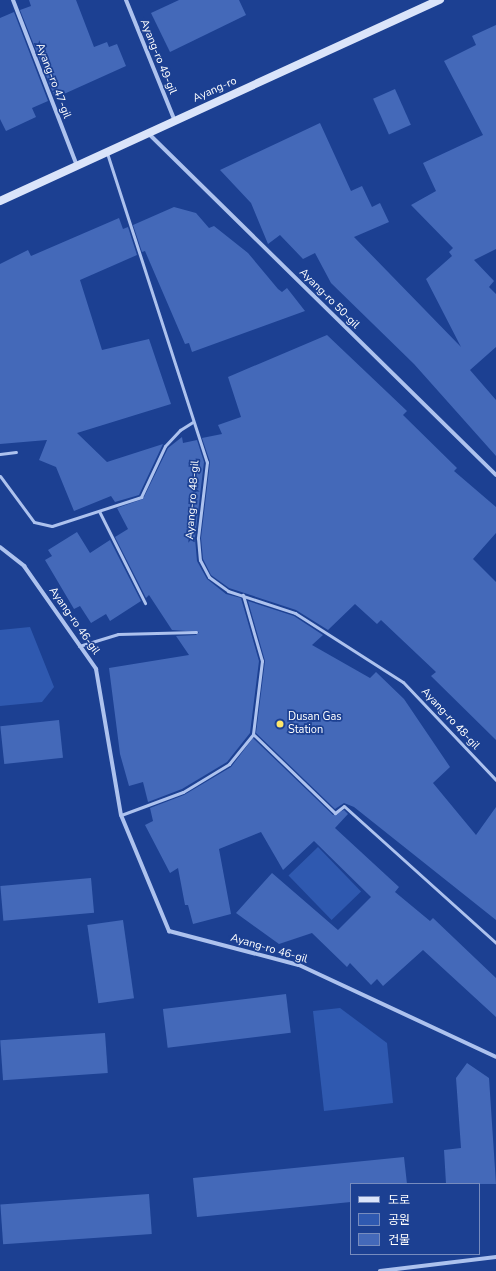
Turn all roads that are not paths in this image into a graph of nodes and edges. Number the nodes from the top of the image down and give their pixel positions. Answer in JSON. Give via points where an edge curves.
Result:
{"nodes":[{"id":1,"x":13,"y":0,"type":"edge"},
{"id":2,"x":126,"y":0,"type":"edge"},
{"id":3,"x":440,"y":0,"type":"edge"},
{"id":4,"x":175,"y":120,"type":"junction"},
{"id":5,"x":150,"y":135,"type":"junction"},
{"id":6,"x":107,"y":153,"type":"junction"},
{"id":7,"x":77,"y":167,"type":"junction"},
{"id":8,"x":0,"y":201,"type":"edge"},
{"id":9,"x":193,"y":422,"type":"junction"},
{"id":10,"x":16,"y":452,"type":"dead end"},
{"id":11,"x":0,"y":454,"type":"edge"},
{"id":12,"x":496,"y":475,"type":"edge"},
{"id":13,"x":0,"y":476,"type":"edge"},
{"id":14,"x":99,"y":511,"type":"junction"},
{"id":15,"x":0,"y":547,"type":"edge"},
{"id":16,"x":243,"y":595,"type":"junction"},
{"id":17,"x":145,"y":602,"type":"dead end"},
{"id":18,"x":196,"y":632,"type":"dead end"},
{"id":19,"x":79,"y":646,"type":"junction"},
{"id":20,"x":253,"y":734,"type":"junction"},
{"id":21,"x":496,"y":780,"type":"edge"},
{"id":22,"x":121,"y":815,"type":"junction"},
{"id":23,"x":496,"y":943,"type":"edge"},
{"id":24,"x":496,"y":1057,"type":"edge"},
{"id":25,"x":496,"y":1257,"type":"edge"},
{"id":26,"x":380,"y":1271,"type":"edge"}],
"edges":[{"from":1,"to":7,"type":"street","name":"Ayang-ro 47-gil"},
{"from":2,"to":4,"type":"street","name":"Ayang-ro 49-gil"},
{"from":3,"to":4,"type":"main road","name":"Ayang-ro"},
{"from":4,"to":5,"type":"main road","name":"Ayang-ro"},
{"from":5,"to":6,"type":"main road","name":"Ayang-ro"},
{"from":5,"to":12,"type":"street","name":"Ayang-ro 50-gil"},
{"from":6,"to":7,"type":"main road","name":"Ayang-ro"},
{"from":6,"to":9,"type":"lane","name":"Ayang-ro 48-gil"},
{"from":7,"to":8,"type":"main road","name":"Ayang-ro"},
{"from":9,"to":14,"type":"lane","via":[[180,430],[165,446],[141,497]]},
{"from":9,"to":16,"type":"lane","name":"Ayang-ro 48-gil","via":[[207,462],[198,538],[200,560],[209,577],[228,591]]},
{"from":10,"to":11,"type":"lane"},
{"from":13,"to":14,"type":"lane","via":[[34,522],[52,526]]},
{"from":14,"to":17,"type":"lane"},
{"from":15,"to":19,"type":"street","name":"Ayang-ro 46-gil","via":[[24,566]]},
{"from":16,"to":20,"type":"lane","via":[[262,661]]},
{"from":16,"to":21,"type":"lane","name":"Ayang-ro 48-gil","via":[[294,613],[403,682]]},
{"from":18,"to":19,"type":"lane","via":[[118,634]]},
{"from":19,"to":22,"type":"street","name":"Ayang-ro 46-gil","via":[[96,669]]},
{"from":20,"to":22,"type":"lane","via":[[229,764],[183,792]]},
{"from":20,"to":23,"type":"lane","via":[[334,813],[344,806]]},
{"from":22,"to":24,"type":"street","name":"Ayang-ro 46-gil","via":[[169,931],[299,965]]},
{"from":25,"to":26,"type":"street"}]}
